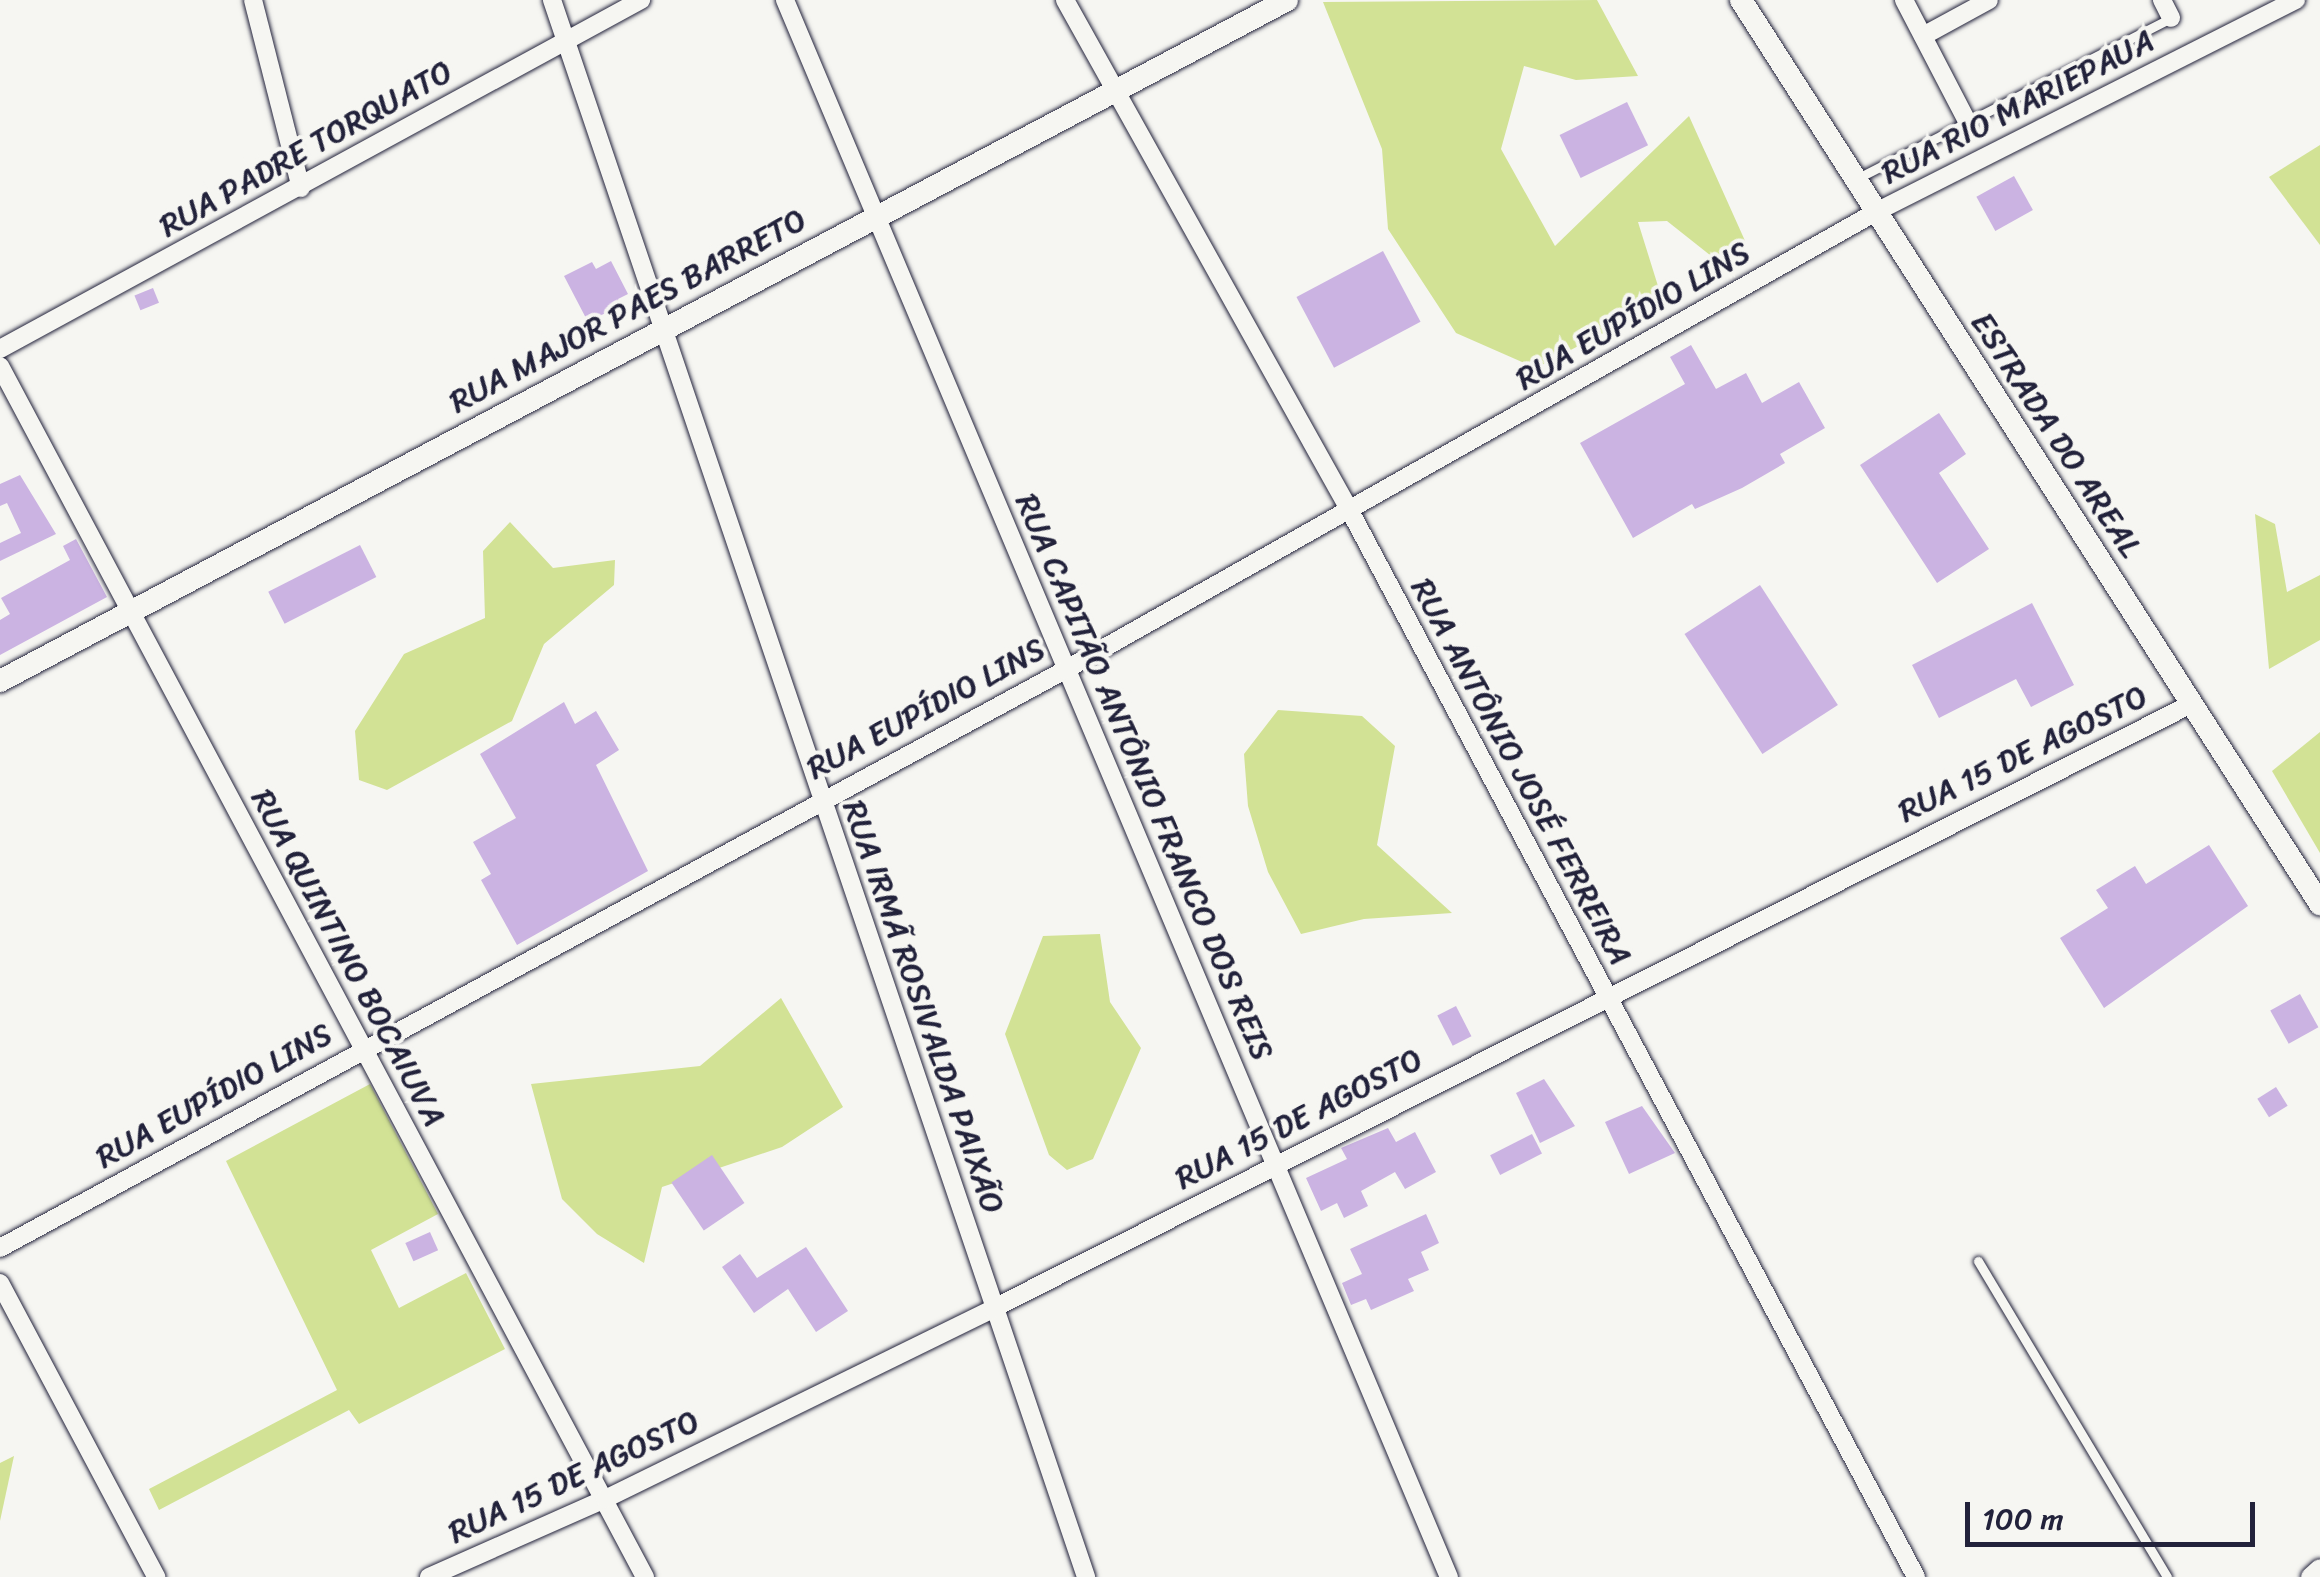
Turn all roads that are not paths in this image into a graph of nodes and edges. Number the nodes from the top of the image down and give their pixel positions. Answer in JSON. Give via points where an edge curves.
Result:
{"nodes":[{"id":1,"x":253,"y":0,"type":"edge"},
{"id":2,"x":552,"y":0,"type":"edge"},
{"id":3,"x":641,"y":0,"type":"edge"},
{"id":4,"x":785,"y":0,"type":"edge"},
{"id":5,"x":1064,"y":0,"type":"edge"},
{"id":6,"x":1286,"y":0,"type":"edge"},
{"id":7,"x":1741,"y":0,"type":"edge"},
{"id":8,"x":1904,"y":0,"type":"edge"},
{"id":9,"x":1989,"y":0,"type":"edge"},
{"id":10,"x":2162,"y":0,"type":"edge"},
{"id":11,"x":2296,"y":0,"type":"edge"},
{"id":12,"x":2171,"y":18,"type":"joint"},
{"id":13,"x":1924,"y":36,"type":"junction"},
{"id":14,"x":565,"y":41,"type":"junction"},
{"id":15,"x":1118,"y":88,"type":"junction"},
{"id":16,"x":1968,"y":123,"type":"junction"},
{"id":17,"x":1853,"y":180,"type":"junction"},
{"id":18,"x":301,"y":188,"type":"junction"},
{"id":19,"x":1874,"y":213,"type":"junction"},
{"id":20,"x":878,"y":214,"type":"junction"},
{"id":21,"x":667,"y":327,"type":"junction"},
{"id":22,"x":0,"y":349,"type":"edge"},
{"id":23,"x":1,"y":369,"type":"edge"},
{"id":24,"x":1350,"y":512,"type":"junction"},
{"id":25,"x":132,"y":614,"type":"junction"},
{"id":26,"x":1064,"y":670,"type":"junction"},
{"id":27,"x":0,"y":681,"type":"edge"},
{"id":28,"x":2192,"y":704,"type":"junction"},
{"id":29,"x":821,"y":799,"type":"junction"},
{"id":30,"x":2320,"y":904,"type":"edge"},
{"id":31,"x":1605,"y":995,"type":"junction"},
{"id":32,"x":361,"y":1050,"type":"junction"},
{"id":33,"x":1275,"y":1166,"type":"junction"},
{"id":34,"x":0,"y":1248,"type":"edge"},
{"id":35,"x":1978,"y":1260,"type":"dead end"},
{"id":36,"x":0,"y":1282,"type":"edge"},
{"id":37,"x":992,"y":1309,"type":"junction"},
{"id":38,"x":605,"y":1499,"type":"junction"},
{"id":39,"x":2320,"y":1568,"type":"edge"},
{"id":40,"x":156,"y":1577,"type":"edge"},
{"id":41,"x":429,"y":1577,"type":"edge"},
{"id":42,"x":645,"y":1577,"type":"edge"},
{"id":43,"x":1086,"y":1577,"type":"edge"},
{"id":44,"x":1449,"y":1577,"type":"edge"},
{"id":45,"x":1916,"y":1577,"type":"edge"},
{"id":46,"x":2167,"y":1577,"type":"edge"},
{"id":47,"x":2310,"y":1577,"type":"edge"}],
"edges":[{"from":1,"to":18,"type":"street"},
{"from":2,"to":14,"type":"street","name":"RUA IRMÃ ROSIVALDA PAIXÃO"},
{"from":3,"to":14,"type":"street","name":"RUA PADRE TORQUATO"},
{"from":4,"to":20,"type":"street","name":"RUA CAPITÃO ANTÔNIO FRANCO DOS REIS"},
{"from":5,"to":15,"type":"street","name":"RUA ANTÔNIO JOSÉ FERREIRA"},
{"from":6,"to":15,"type":"street","name":"RUA MAJOR PAES BARRETO"},
{"from":7,"to":17,"type":"street","name":"ESTRADA DO AREAL"},
{"from":8,"to":13,"type":"street"},
{"from":9,"to":13,"type":"street"},
{"from":10,"to":12,"type":"street"},
{"from":11,"to":19,"type":"street","name":"RUA RIO MARIEPAUA"},
{"from":12,"to":16,"type":"lane"},
{"from":13,"to":16,"type":"street"},
{"from":14,"to":18,"type":"street","name":"RUA PADRE TORQUATO"},
{"from":14,"to":21,"type":"street","name":"RUA IRMÃ ROSIVALDA PAIXÃO"},
{"from":15,"to":20,"type":"street","name":"RUA MAJOR PAES BARRETO"},
{"from":15,"to":24,"type":"street","name":"RUA ANTÔNIO JOSÉ FERREIRA"},
{"from":16,"to":17,"type":"lane"},
{"from":17,"to":19,"type":"street","name":"ESTRADA DO AREAL"},
{"from":18,"to":22,"type":"street","name":"RUA PADRE TORQUATO"},
{"from":19,"to":24,"type":"street","name":"RUA EUPÍDIO LINS"},
{"from":19,"to":28,"type":"street","name":"ESTRADA DO AREAL"},
{"from":20,"to":21,"type":"street","name":"RUA MAJOR PAES BARRETO"},
{"from":20,"to":26,"type":"street","name":"RUA CAPITÃO ANTÔNIO FRANCO DOS REIS"},
{"from":21,"to":25,"type":"street","name":"RUA MAJOR PAES BARRETO"},
{"from":21,"to":29,"type":"street","name":"RUA IRMÃ ROSIVALDA PAIXÃO"},
{"from":23,"to":25,"type":"street","name":"RUA QUINTINO BOCAIUVA"},
{"from":24,"to":26,"type":"street","name":"RUA EUPÍDIO LINS"},
{"from":24,"to":31,"type":"street","name":"RUA ANTÔNIO JOSÉ FERREIRA"},
{"from":25,"to":27,"type":"street","name":"RUA MAJOR PAES BARRETO"},
{"from":25,"to":32,"type":"street","name":"RUA QUINTINO BOCAIUVA"},
{"from":26,"to":29,"type":"street","name":"RUA EUPÍDIO LINS"},
{"from":26,"to":33,"type":"street","name":"RUA CAPITÃO ANTÔNIO FRANCO DOS REIS"},
{"from":28,"to":30,"type":"street","name":"ESTRADA DO AREAL"},
{"from":28,"to":31,"type":"street","name":"RUA 15 DE AGOSTO"},
{"from":29,"to":32,"type":"street","name":"RUA EUPÍDIO LINS"},
{"from":29,"to":37,"type":"street","name":"RUA IRMÃ ROSIVALDA PAIXÃO"},
{"from":31,"to":33,"type":"street","name":"RUA 15 DE AGOSTO"},
{"from":31,"to":45,"type":"street","name":"RUA ANTÔNIO JOSÉ FERREIRA"},
{"from":32,"to":34,"type":"street","name":"RUA EUPÍDIO LINS"},
{"from":32,"to":38,"type":"street","name":"RUA QUINTINO BOCAIUVA"},
{"from":33,"to":37,"type":"street","name":"RUA 15 DE AGOSTO"},
{"from":33,"to":44,"type":"street","name":"RUA CAPITÃO ANTÔNIO FRANCO DOS REIS"},
{"from":35,"to":46,"type":"lane"},
{"from":36,"to":40,"type":"street"},
{"from":37,"to":38,"type":"street","name":"RUA 15 DE AGOSTO"},
{"from":37,"to":43,"type":"street","name":"RUA IRMÃ ROSIVALDA PAIXÃO"},
{"from":38,"to":41,"type":"street","name":"RUA 15 DE AGOSTO"},
{"from":38,"to":42,"type":"street","name":"RUA QUINTINO BOCAIUVA"},
{"from":39,"to":47,"type":"street"}]}
